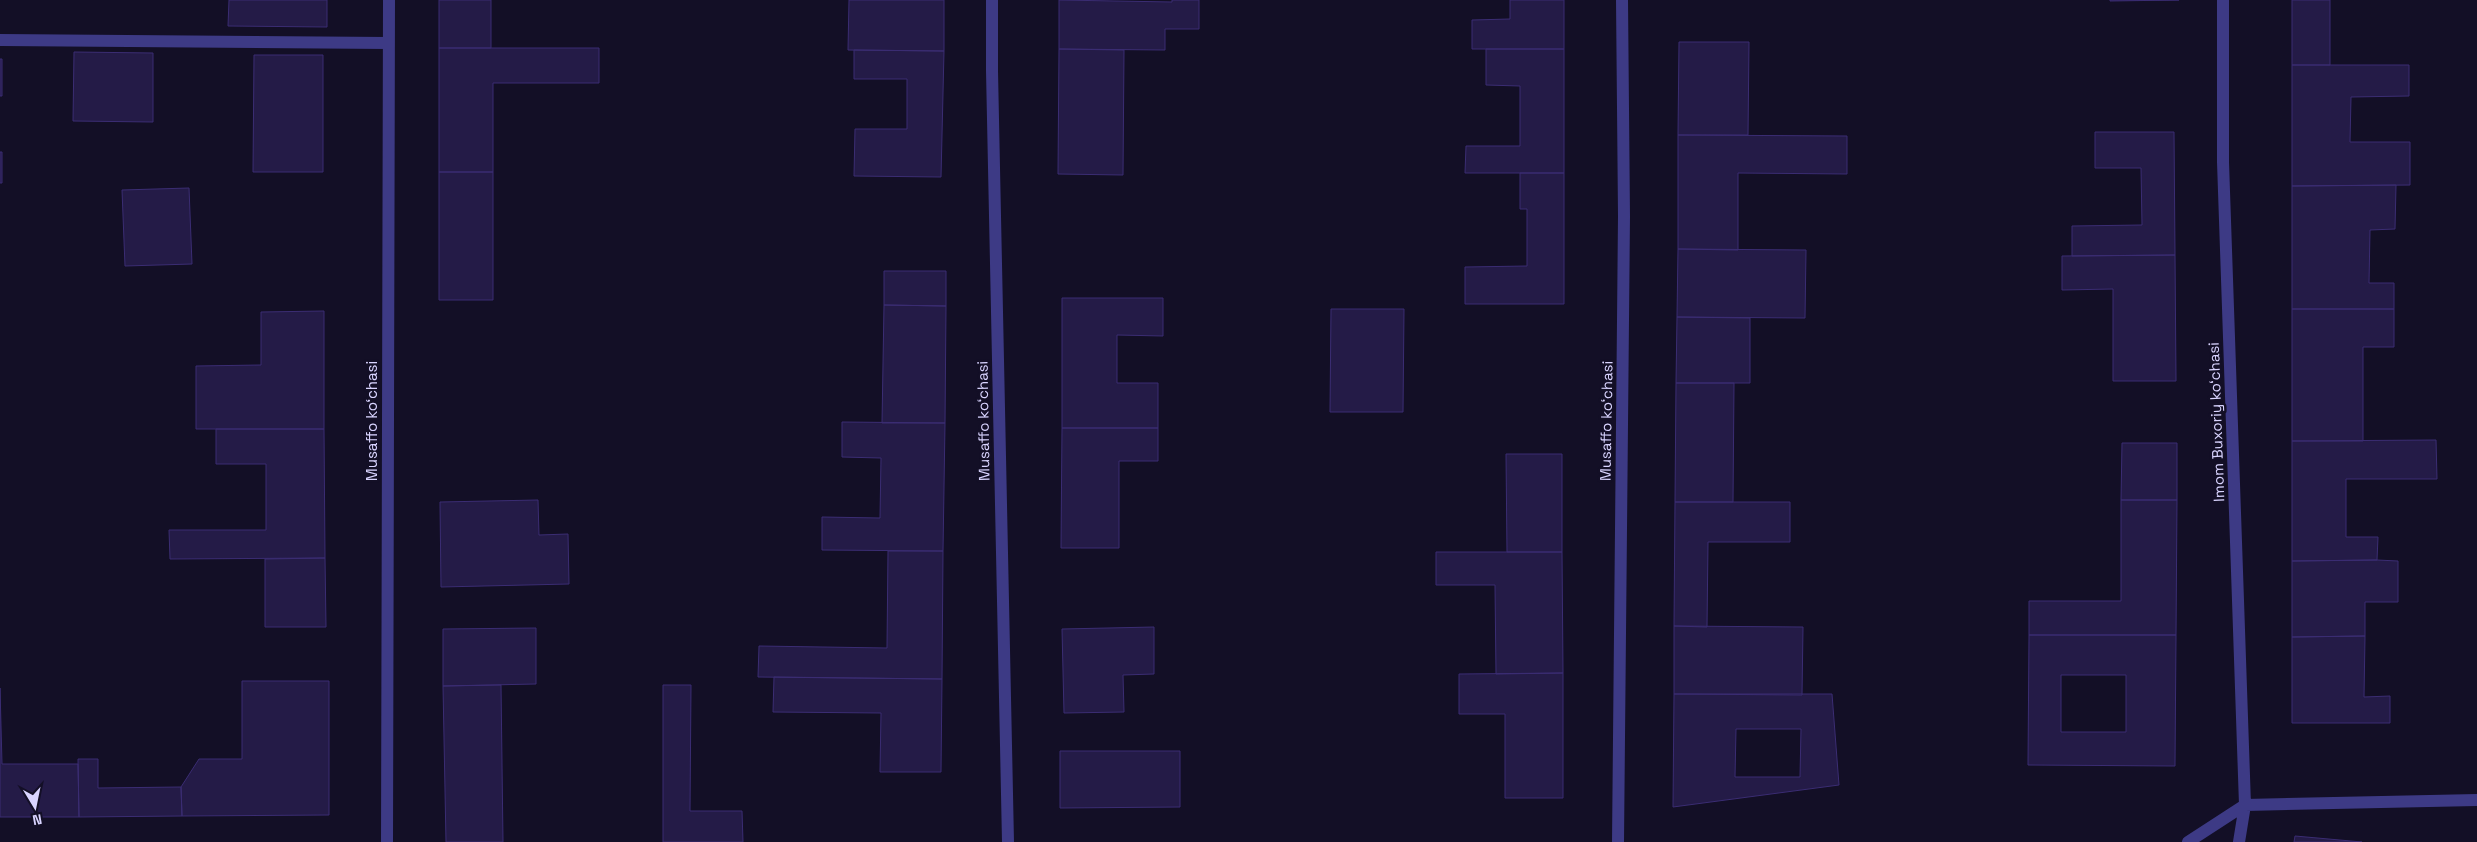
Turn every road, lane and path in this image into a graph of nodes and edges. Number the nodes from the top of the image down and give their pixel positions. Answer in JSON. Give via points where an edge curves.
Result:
{"nodes":[{"id":1,"x":389,"y":0,"type":"edge"},
{"id":2,"x":992,"y":0,"type":"edge"},
{"id":3,"x":1622,"y":0,"type":"edge"},
{"id":4,"x":2224,"y":0,"type":"edge"},
{"id":5,"x":0,"y":40,"type":"edge"},
{"id":6,"x":388,"y":43,"type":"junction"},
{"id":7,"x":2477,"y":800,"type":"edge"},
{"id":8,"x":2245,"y":805,"type":"junction"},
{"id":9,"x":387,"y":842,"type":"edge"},
{"id":10,"x":1008,"y":842,"type":"edge"},
{"id":11,"x":1618,"y":842,"type":"edge"},
{"id":12,"x":2188,"y":842,"type":"edge"},
{"id":13,"x":2239,"y":842,"type":"edge"}],
"edges":[{"from":1,"to":6,"type":"street","name":"Musaffo koʻchasi"},
{"from":2,"to":10,"type":"street","name":"Musaffo koʻchasi"},
{"from":3,"to":11,"type":"street","name":"Musaffo koʻchasi","via":[[1624,216]]},
{"from":4,"to":8,"type":"street","name":"Imom Buxoriy koʻchasi","via":[[2223,162]]},
{"from":5,"to":6,"type":"street"},
{"from":6,"to":9,"type":"street","name":"Musaffo koʻchasi"},
{"from":7,"to":8,"type":"street"},
{"from":8,"to":12,"type":"street"},
{"from":8,"to":13,"type":"street","name":"Imom Buxoriy koʻchasi"}]}
